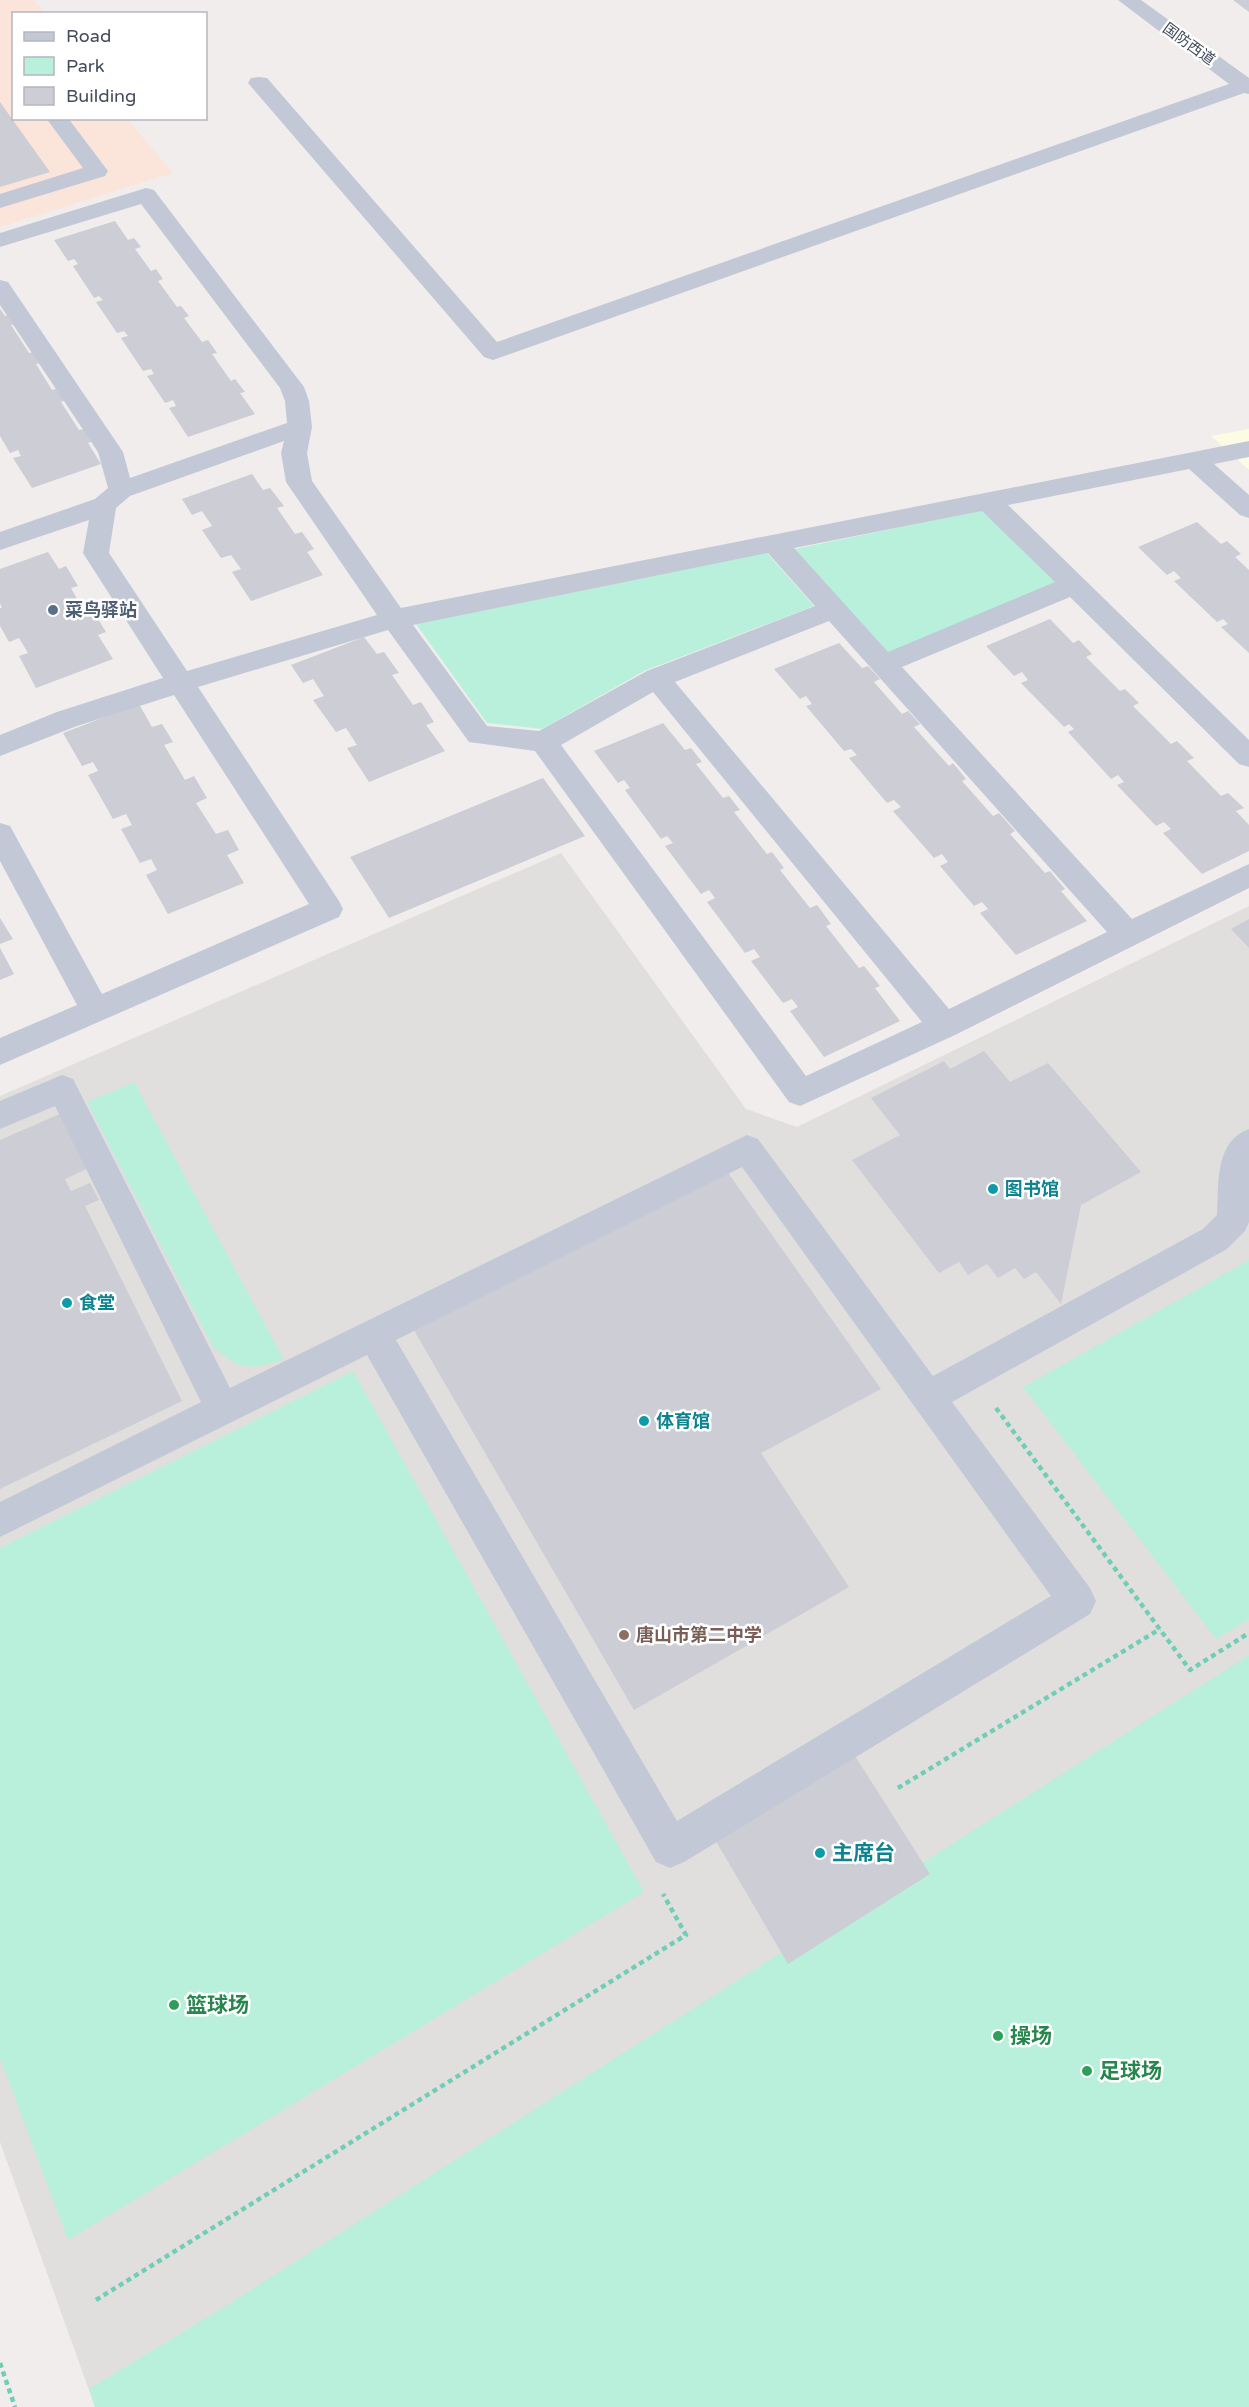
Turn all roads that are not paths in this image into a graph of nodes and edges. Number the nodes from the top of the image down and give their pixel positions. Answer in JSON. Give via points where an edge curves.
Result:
{"nodes":[{"id":1,"x":1128,"y":0,"type":"edge"},
{"id":2,"x":259,"y":83,"type":"dead end"},
{"id":3,"x":1248,"y":86,"type":"edge"},
{"id":4,"x":58,"y":120,"type":"edge"},
{"id":5,"x":0,"y":201,"type":"edge"},
{"id":6,"x":0,"y":240,"type":"edge"},
{"id":7,"x":0,"y":287,"type":"edge"},
{"id":8,"x":300,"y":427,"type":"junction"},
{"id":9,"x":1249,"y":448,"type":"edge"},
{"id":10,"x":1193,"y":459,"type":"junction"},
{"id":11,"x":112,"y":498,"type":"junction"},
{"id":12,"x":987,"y":500,"type":"junction"},
{"id":13,"x":1249,"y":508,"type":"edge"},
{"id":14,"x":0,"y":540,"type":"edge"},
{"id":15,"x":774,"y":543,"type":"junction"},
{"id":16,"x":1074,"y":585,"type":"junction"},
{"id":17,"x":834,"y":609,"type":"junction"},
{"id":18,"x":394,"y":619,"type":"junction"},
{"id":19,"x":884,"y":664,"type":"junction"},
{"id":20,"x":657,"y":678,"type":"junction"},
{"id":21,"x":180,"y":682,"type":"junction"},
{"id":22,"x":543,"y":742,"type":"junction"},
{"id":23,"x":0,"y":746,"type":"edge"},
{"id":24,"x":1249,"y":757,"type":"edge"},
{"id":25,"x":0,"y":834,"type":"edge"},
{"id":26,"x":1249,"y":875,"type":"edge"},
{"id":27,"x":1129,"y":936,"type":"junction"},
{"id":28,"x":96,"y":1010,"type":"junction"},
{"id":29,"x":944,"y":1026,"type":"junction"},
{"id":30,"x":0,"y":1052,"type":"edge"},
{"id":31,"x":0,"y":1116,"type":"edge"},
{"id":32,"x":1245,"y":1155,"type":"edge"},
{"id":33,"x":374,"y":1334,"type":"junction"},
{"id":34,"x":928,"y":1396,"type":"junction"},
{"id":35,"x":222,"y":1408,"type":"junction"},
{"id":36,"x":0,"y":1520,"type":"edge"}],
"edges":[{"from":1,"to":3,"type":"street","name":"国防西道"},
{"from":2,"to":3,"type":"street","via":[[493,352]]},
{"from":4,"to":5,"type":"street","via":[[97,171]]},
{"from":6,"to":8,"type":"street","via":[[146,195],[292,387]]},
{"from":7,"to":11,"type":"street","via":[[110,452]]},
{"from":8,"to":11,"type":"street"},
{"from":8,"to":18,"type":"street","via":[[294,453],[299,482]]},
{"from":9,"to":10,"type":"street"},
{"from":10,"to":12,"type":"street"},
{"from":10,"to":13,"type":"street"},
{"from":11,"to":14,"type":"street"},
{"from":11,"to":21,"type":"street","via":[[96,554]]},
{"from":12,"to":15,"type":"street"},
{"from":12,"to":16,"type":"street"},
{"from":15,"to":17,"type":"street"},
{"from":15,"to":18,"type":"street"},
{"from":16,"to":19,"type":"street"},
{"from":16,"to":24,"type":"street"},
{"from":17,"to":19,"type":"street"},
{"from":17,"to":20,"type":"street"},
{"from":18,"to":21,"type":"street"},
{"from":18,"to":22,"type":"street","via":[[479,735]]},
{"from":19,"to":27,"type":"street"},
{"from":20,"to":22,"type":"street"},
{"from":20,"to":29,"type":"street"},
{"from":21,"to":23,"type":"street"},
{"from":21,"to":28,"type":"street","via":[[328,909]]},
{"from":22,"to":29,"type":"street","via":[[800,1093]]},
{"from":25,"to":28,"type":"street"},
{"from":26,"to":27,"type":"street"},
{"from":27,"to":29,"type":"street"},
{"from":28,"to":30,"type":"street"},
{"from":31,"to":35,"type":"street","via":[[62,1088]]},
{"from":32,"to":34,"type":"street","via":[[1233,1221],[1215,1239]]},
{"from":33,"to":34,"type":"street","via":[[747,1149]]},
{"from":33,"to":34,"type":"street","via":[[670,1848],[1077,1601]]},
{"from":33,"to":35,"type":"street"},
{"from":35,"to":36,"type":"street"}]}
